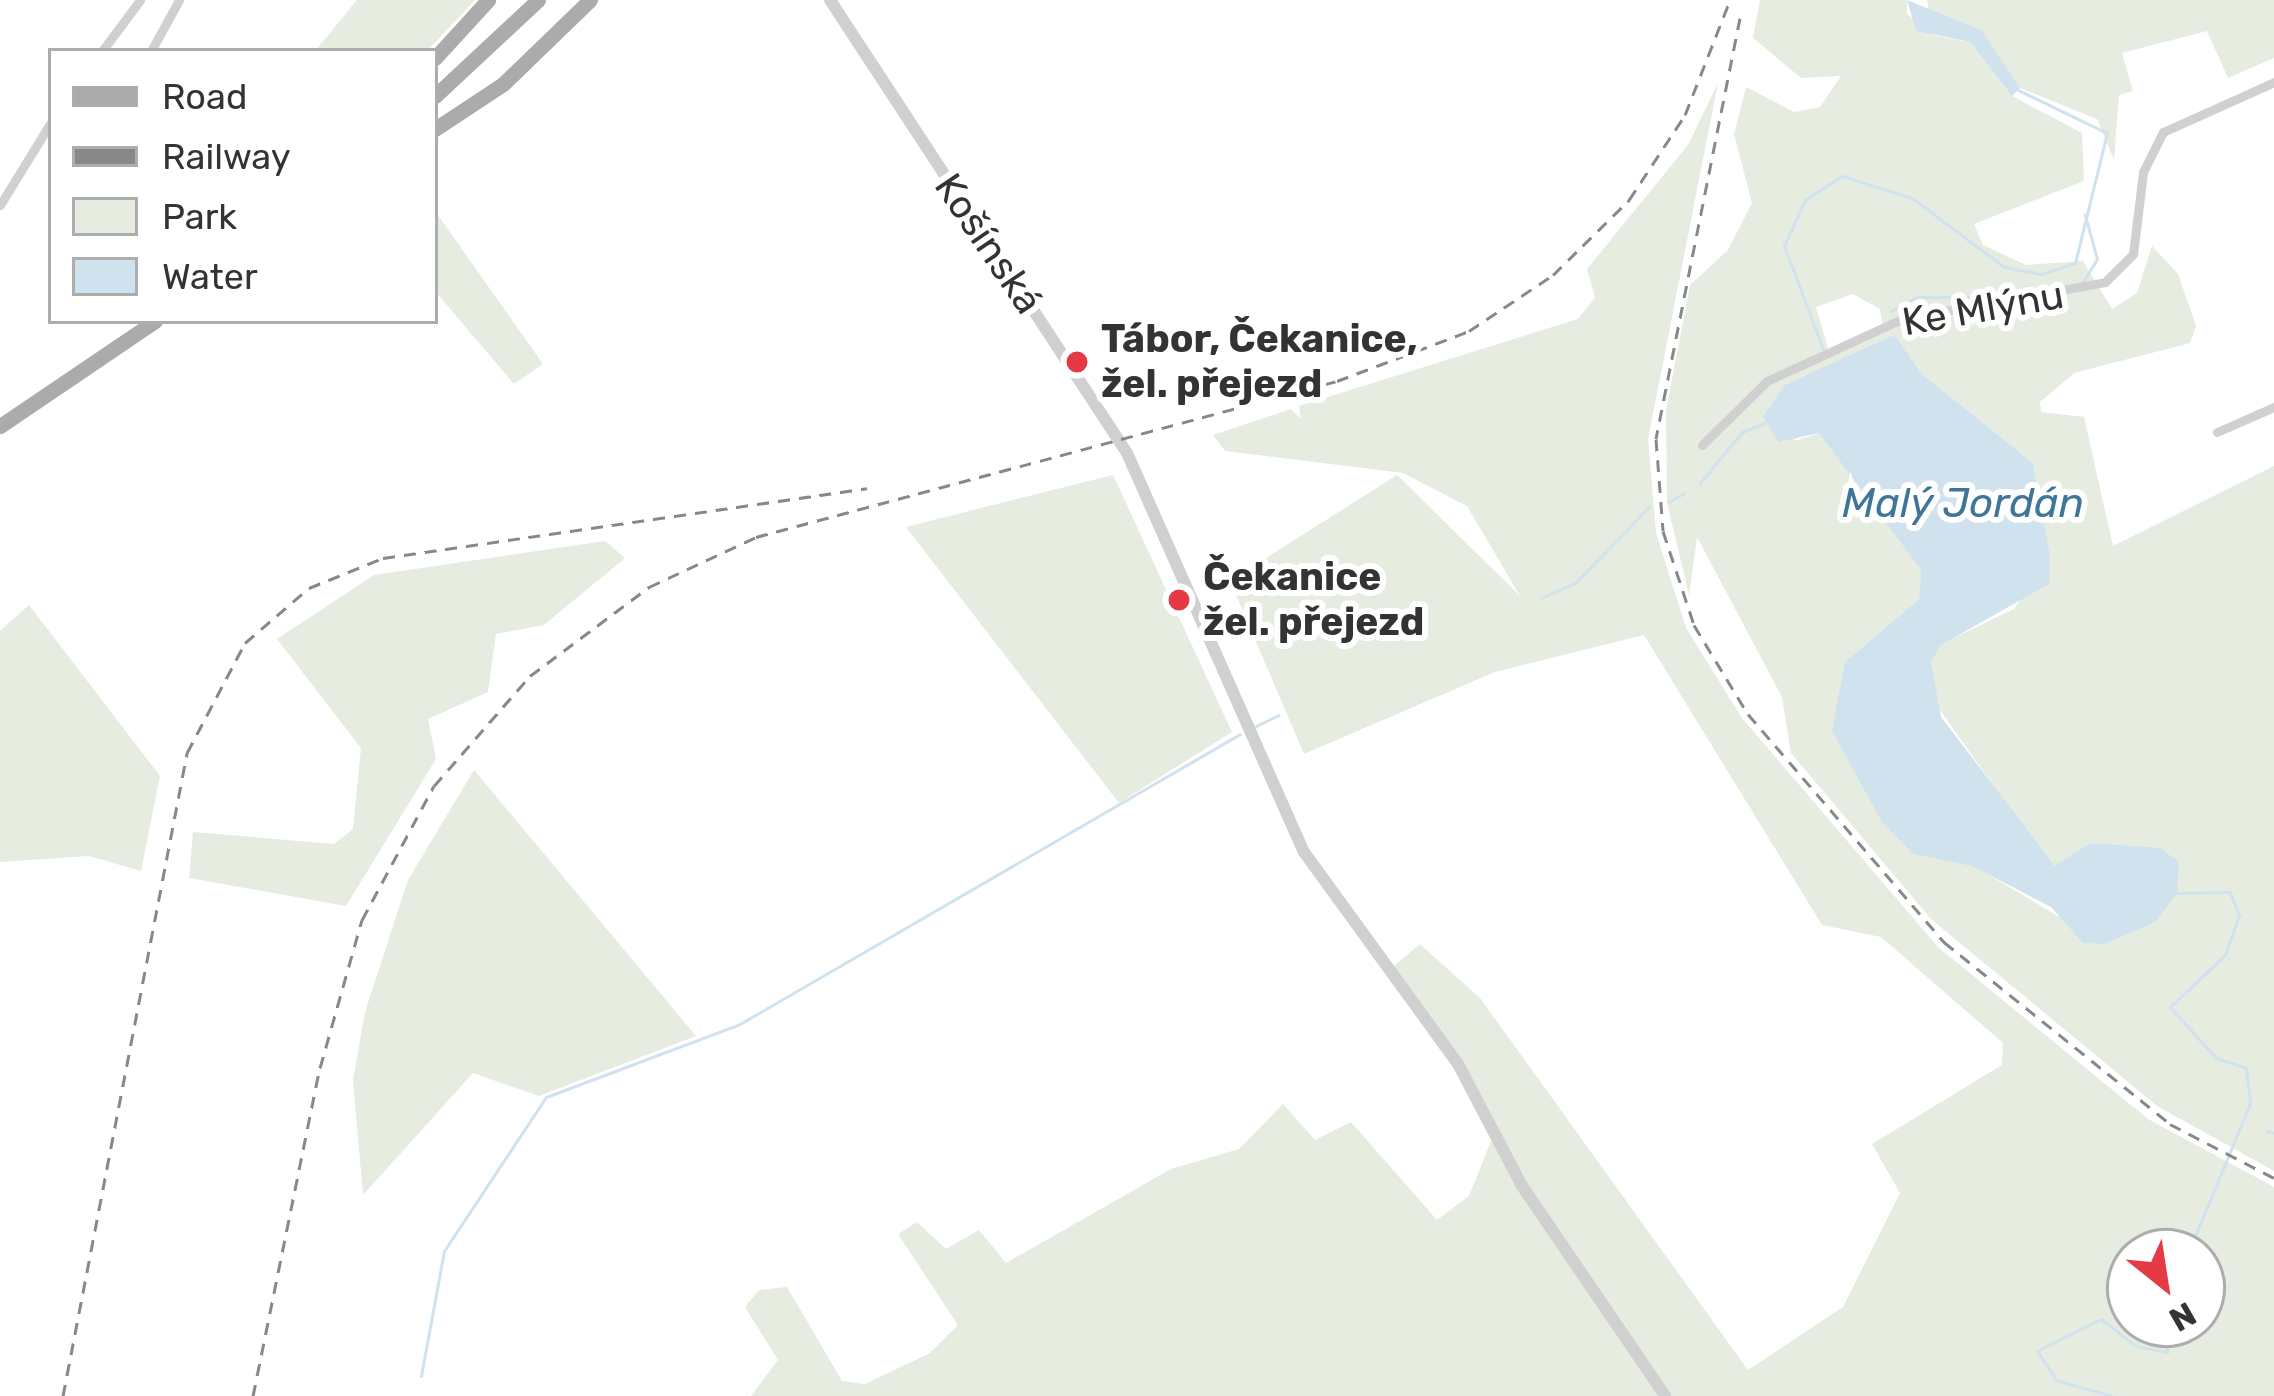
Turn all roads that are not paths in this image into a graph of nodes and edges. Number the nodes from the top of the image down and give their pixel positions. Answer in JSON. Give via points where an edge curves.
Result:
{"nodes":[{"id":1,"x":140,"y":0,"type":"edge"},
{"id":2,"x":178,"y":0,"type":"edge"},
{"id":3,"x":488,"y":0,"type":"edge"},
{"id":4,"x":538,"y":0,"type":"edge"},
{"id":5,"x":590,"y":0,"type":"edge"},
{"id":6,"x":830,"y":0,"type":"edge"},
{"id":7,"x":104,"y":48,"type":"edge"},
{"id":8,"x":153,"y":48,"type":"edge"},
{"id":9,"x":438,"y":55,"type":"edge"},
{"id":10,"x":2274,"y":82,"type":"edge"},
{"id":11,"x":438,"y":93,"type":"edge"},
{"id":12,"x":48,"y":127,"type":"edge"},
{"id":13,"x":438,"y":127,"type":"edge"},
{"id":14,"x":0,"y":206,"type":"edge"},
{"id":15,"x":151,"y":324,"type":"edge"},
{"id":16,"x":2274,"y":406,"type":"edge"},
{"id":17,"x":0,"y":426,"type":"edge"},
{"id":18,"x":2217,"y":432,"type":"dead end"},
{"id":19,"x":1702,"y":445,"type":"dead end"},
{"id":20,"x":1665,"y":1396,"type":"edge"}],
"edges":[{"from":1,"to":7,"type":"street"},
{"from":2,"to":8,"type":"street"},
{"from":3,"to":9,"type":"main road"},
{"from":4,"to":11,"type":"main road"},
{"from":5,"to":13,"type":"main road","via":[[503,84]]},
{"from":6,"to":20,"type":"street","name":"Košínská","via":[[1145,488],[1304,852],[1458,1064],[1522,1186]]},
{"from":10,"to":19,"type":"street","name":"Ke Mlýnu","via":[[2163,133],[2143,172],[2133,254],[2105,282],[1920,314],[1792,366],[1734,403]]},
{"from":12,"to":14,"type":"street"},
{"from":15,"to":17,"type":"main road"},
{"from":16,"to":18,"type":"street"}]}
